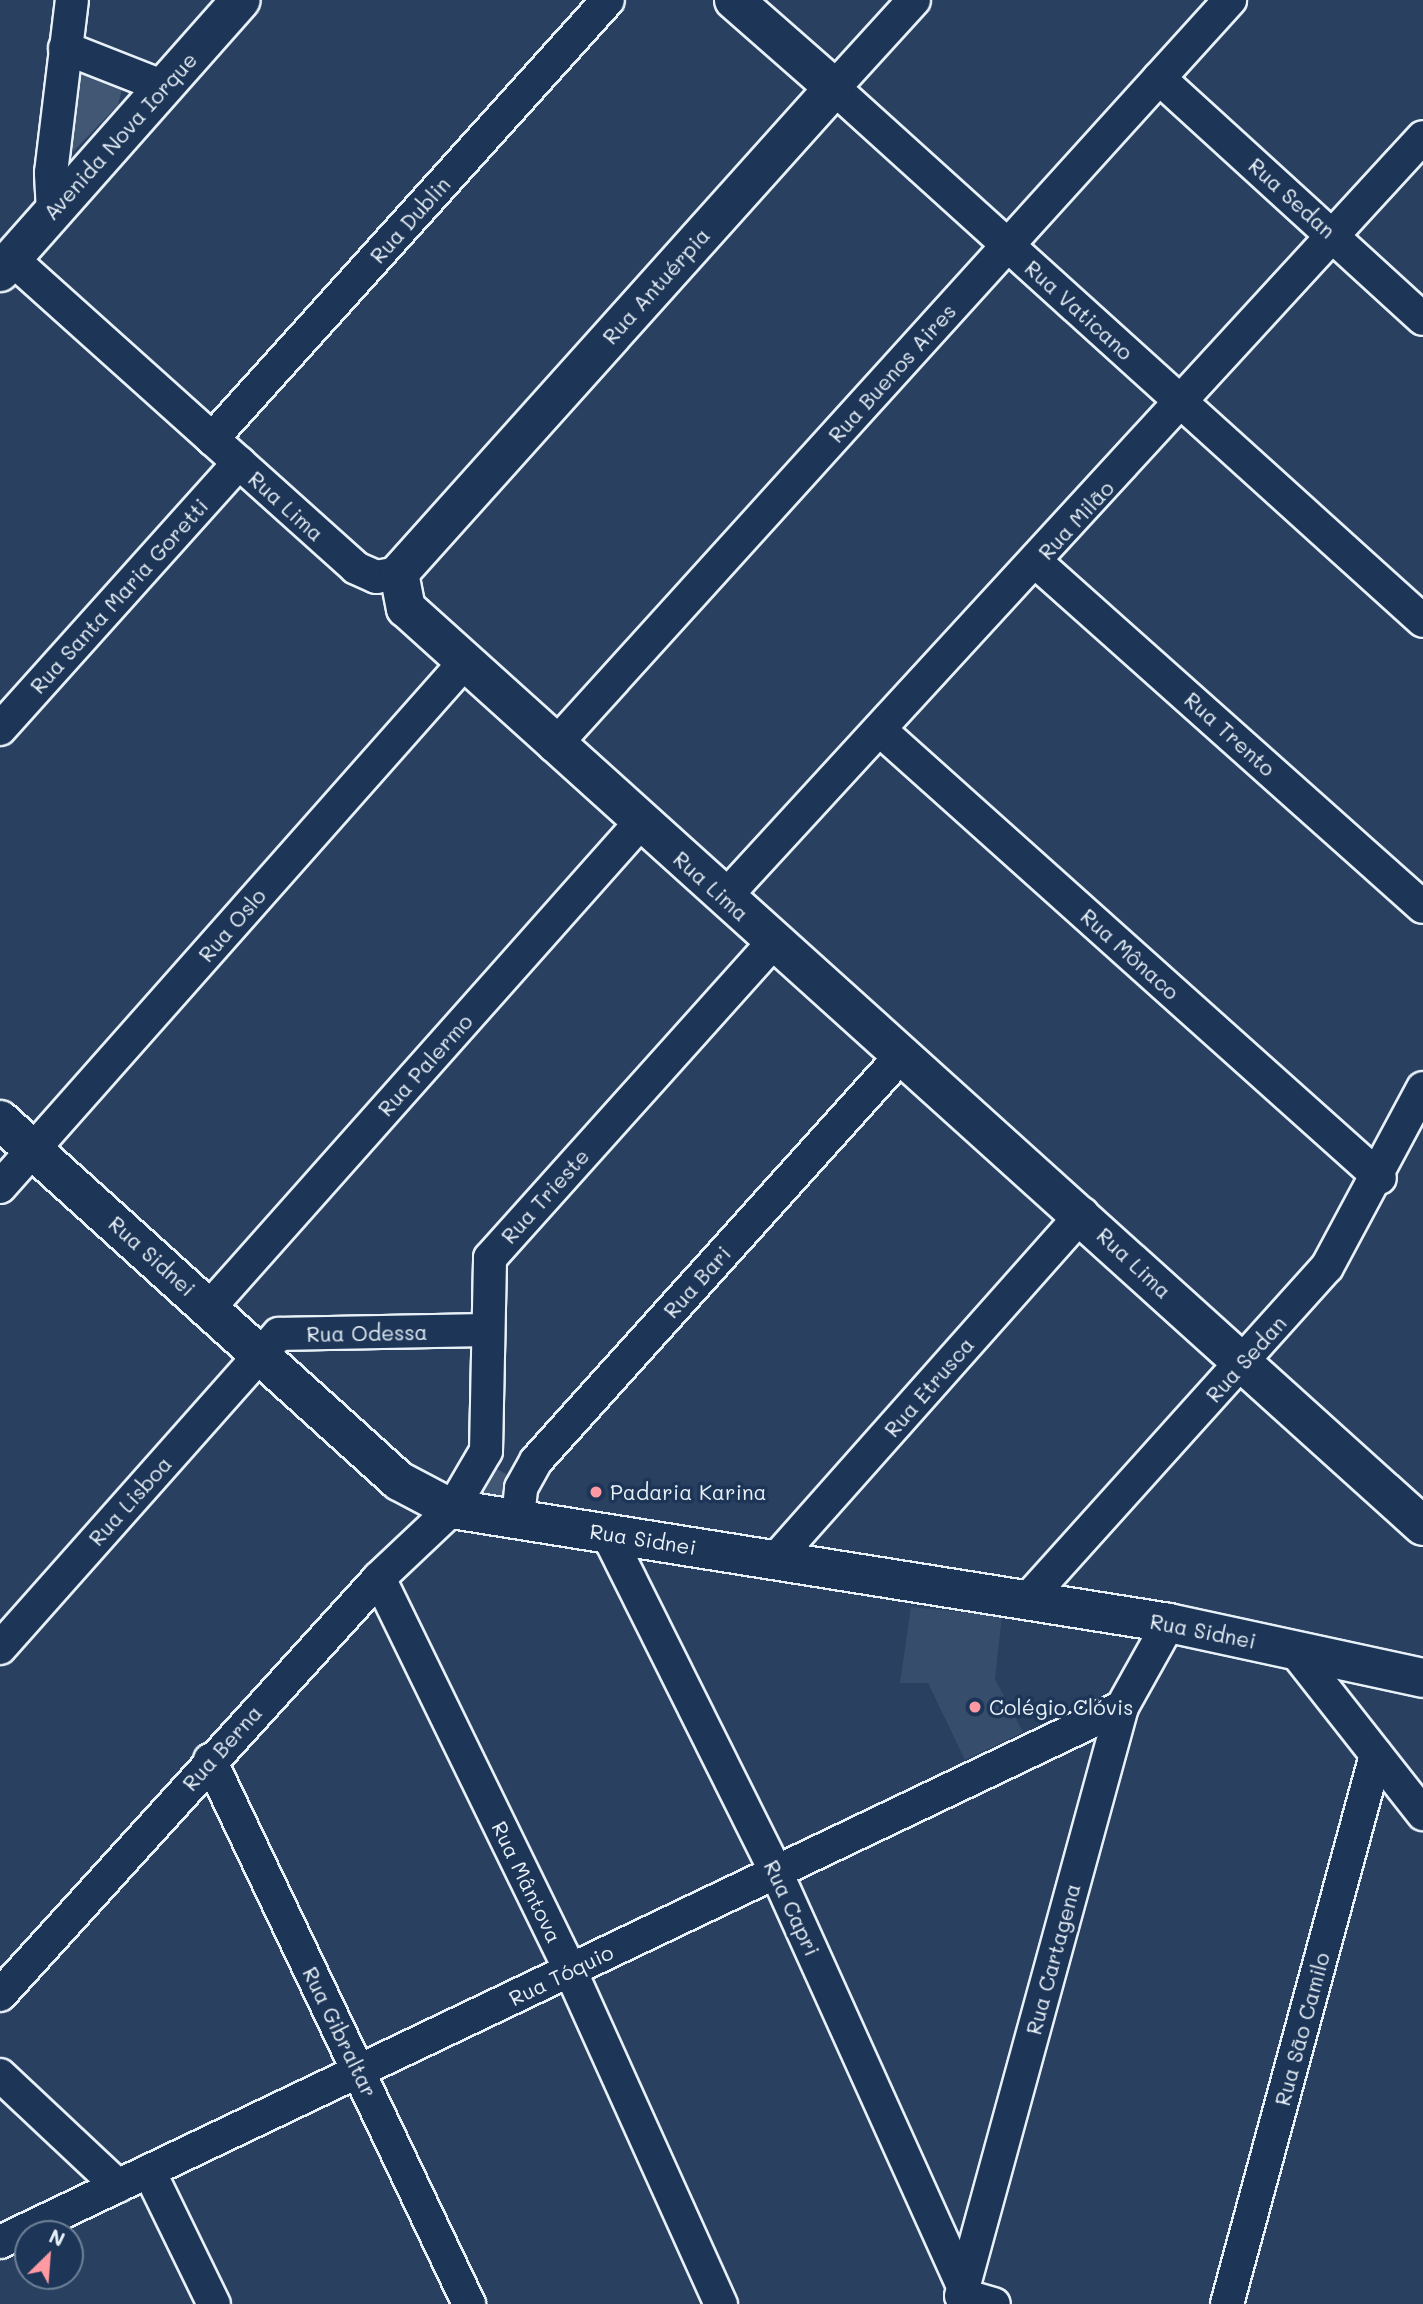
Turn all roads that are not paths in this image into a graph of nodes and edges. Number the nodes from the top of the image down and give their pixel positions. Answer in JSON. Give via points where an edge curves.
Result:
{"nodes":[{"id":1,"x":72,"y":0,"type":"edge"},
{"id":2,"x":241,"y":0,"type":"edge"},
{"id":3,"x":608,"y":0,"type":"edge"},
{"id":4,"x":734,"y":0,"type":"edge"},
{"id":5,"x":914,"y":0,"type":"edge"},
{"id":6,"x":1230,"y":0,"type":"edge"},
{"id":7,"x":65,"y":48,"type":"junction"},
{"id":8,"x":1159,"y":78,"type":"junction"},
{"id":9,"x":164,"y":87,"type":"junction"},
{"id":10,"x":834,"y":88,"type":"junction"},
{"id":11,"x":1423,"y":137,"type":"edge"},
{"id":12,"x":53,"y":212,"type":"junction"},
{"id":13,"x":1333,"y":234,"type":"junction"},
{"id":14,"x":1008,"y":246,"type":"junction"},
{"id":15,"x":6,"y":265,"type":"edge"},
{"id":16,"x":1423,"y":319,"type":"edge"},
{"id":17,"x":1184,"y":403,"type":"junction"},
{"id":18,"x":212,"y":439,"type":"junction"},
{"id":19,"x":239,"y":463,"type":"junction"},
{"id":20,"x":1036,"y":562,"type":"junction"},
{"id":21,"x":399,"y":573,"type":"junction"},
{"id":22,"x":1423,"y":621,"type":"edge"},
{"id":23,"x":463,"y":664,"type":"junction"},
{"id":24,"x":0,"y":729,"type":"edge"},
{"id":25,"x":880,"y":730,"type":"junction"},
{"id":26,"x":554,"y":746,"type":"junction"},
{"id":27,"x":640,"y":823,"type":"junction"},
{"id":28,"x":724,"y":898,"type":"junction"},
{"id":29,"x":1423,"y":907,"type":"edge"},
{"id":30,"x":774,"y":941,"type":"junction"},
{"id":31,"x":900,"y":1056,"type":"junction"},
{"id":32,"x":1423,"y":1088,"type":"edge"},
{"id":33,"x":0,"y":1120,"type":"edge"},
{"id":34,"x":1410,"y":1147,"type":"edge"},
{"id":35,"x":33,"y":1150,"type":"junction"},
{"id":36,"x":1380,"y":1178,"type":"junction"},
{"id":37,"x":0,"y":1186,"type":"edge"},
{"id":38,"x":1082,"y":1214,"type":"junction"},
{"id":39,"x":209,"y":1308,"type":"junction"},
{"id":40,"x":484,"y":1330,"type":"junction"},
{"id":41,"x":259,"y":1355,"type":"junction"},
{"id":42,"x":1242,"y":1364,"type":"junction"},
{"id":43,"x":486,"y":1451,"type":"junction"},
{"id":44,"x":526,"y":1476,"type":"junction"},
{"id":45,"x":452,"y":1509,"type":"junction"},
{"id":46,"x":518,"y":1518,"type":"junction"},
{"id":47,"x":1423,"y":1526,"type":"edge"},
{"id":48,"x":607,"y":1533,"type":"junction"},
{"id":49,"x":775,"y":1560,"type":"junction"},
{"id":50,"x":379,"y":1578,"type":"junction"},
{"id":51,"x":1027,"y":1600,"type":"junction"},
{"id":52,"x":1169,"y":1623,"type":"junction"},
{"id":53,"x":0,"y":1648,"type":"edge"},
{"id":54,"x":1294,"y":1650,"type":"junction"},
{"id":55,"x":1369,"y":1666,"type":"junction"},
{"id":56,"x":1423,"y":1678,"type":"edge"},
{"id":57,"x":1122,"y":1707,"type":"junction"},
{"id":58,"x":1348,"y":1720,"type":"junction"},
{"id":59,"x":1376,"y":1755,"type":"junction"},
{"id":60,"x":210,"y":1760,"type":"junction"},
{"id":61,"x":1423,"y":1814,"type":"edge"},
{"id":62,"x":776,"y":1872,"type":"junction"},
{"id":63,"x":570,"y":1970,"type":"junction"},
{"id":64,"x":0,"y":1995,"type":"edge"},
{"id":65,"x":359,"y":2071,"type":"junction"},
{"id":66,"x":0,"y":2074,"type":"edge"},
{"id":67,"x":149,"y":2171,"type":"junction"},
{"id":68,"x":118,"y":2186,"type":"junction"},
{"id":69,"x":0,"y":2242,"type":"edge"},
{"id":70,"x":961,"y":2296,"type":"edge"},
{"id":71,"x":214,"y":2304,"type":"edge"},
{"id":72,"x":469,"y":2304,"type":"edge"},
{"id":73,"x":721,"y":2304,"type":"edge"},
{"id":74,"x":995,"y":2304,"type":"edge"},
{"id":75,"x":1227,"y":2304,"type":"edge"}],
"edges":[{"from":1,"to":7,"type":"street"},
{"from":2,"to":9,"type":"main road","name":"Avenida Nova Iorque"},
{"from":3,"to":18,"type":"street","name":"Rua Dublin"},
{"from":4,"to":10,"type":"main road","name":"Rua Vaticano"},
{"from":5,"to":10,"type":"street","name":"Rua Antuérpia"},
{"from":6,"to":8,"type":"street","name":"Rua Buenos Aires"},
{"from":7,"to":9,"type":"street"},
{"from":7,"to":12,"type":"street","via":[[51,173]]},
{"from":8,"to":13,"type":"street","name":"Rua Sedan"},
{"from":8,"to":14,"type":"street","name":"Rua Buenos Aires"},
{"from":9,"to":12,"type":"main road","name":"Avenida Nova Iorque"},
{"from":10,"to":14,"type":"street","name":"Rua Vaticano"},
{"from":10,"to":21,"type":"main road","name":"Rua Antuérpia"},
{"from":11,"to":13,"type":"street","name":"Rua Milão"},
{"from":12,"to":15,"type":"main road","name":"Avenida Nova Iorque"},
{"from":13,"to":16,"type":"street","name":"Rua Sedan"},
{"from":13,"to":17,"type":"street","name":"Rua Milão"},
{"from":14,"to":17,"type":"street","name":"Rua Vaticano"},
{"from":14,"to":26,"type":"street","name":"Rua Buenos Aires"},
{"from":15,"to":18,"type":"street","name":"Rua Lima"},
{"from":17,"to":20,"type":"street","name":"Rua Milão"},
{"from":17,"to":22,"type":"street","name":"Rua Vaticano"},
{"from":18,"to":19,"type":"street","name":"Rua Lima"},
{"from":19,"to":21,"type":"street","name":"Rua Lima","via":[[356,568],[376,577]]},
{"from":19,"to":24,"type":"street","name":"Rua Santa Maria Goretti"},
{"from":20,"to":25,"type":"street","name":"Rua Milão"},
{"from":20,"to":29,"type":"street","name":"Rua Trento"},
{"from":21,"to":23,"type":"main road","name":"Rua Lima","via":[[412,617]]},
{"from":23,"to":26,"type":"main road","name":"Rua Lima"},
{"from":23,"to":35,"type":"street","name":"Rua Oslo"},
{"from":25,"to":28,"type":"street","name":"Rua Milão"},
{"from":25,"to":36,"type":"street","name":"Rua Mônaco"},
{"from":26,"to":27,"type":"main road","name":"Rua Lima"},
{"from":27,"to":28,"type":"main road","name":"Rua Lima"},
{"from":27,"to":39,"type":"street","name":"Rua Palermo"},
{"from":28,"to":30,"type":"main road","name":"Rua Lima"},
{"from":30,"to":31,"type":"main road","name":"Rua Lima"},
{"from":30,"to":40,"type":"street","name":"Rua Trieste","via":[[490,1258]]},
{"from":31,"to":38,"type":"main road","name":"Rua Lima"},
{"from":31,"to":44,"type":"street","name":"Rua Bari"},
{"from":32,"to":34,"type":"street","name":"Rua Sedan"},
{"from":33,"to":35,"type":"main road","name":"Rua Sidnei"},
{"from":34,"to":36,"type":"street","name":"Rua Sedan"},
{"from":35,"to":37,"type":"street","name":"Rua Oslo"},
{"from":35,"to":39,"type":"main road","name":"Rua Sidnei"},
{"from":36,"to":42,"type":"street","name":"Rua Sedan","via":[[1327,1267]]},
{"from":38,"to":42,"type":"main road","name":"Rua Lima"},
{"from":38,"to":49,"type":"street","name":"Rua Etrusca"},
{"from":39,"to":41,"type":"main road","name":"Rua Sidnei"},
{"from":40,"to":41,"type":"street","name":"Rua Odessa","via":[[279,1334]]},
{"from":40,"to":43,"type":"street","name":"Rua Trieste"},
{"from":41,"to":45,"type":"main road","name":"Rua Sidnei","via":[[399,1481]]},
{"from":41,"to":53,"type":"street","name":"Rua Lisboa"},
{"from":42,"to":47,"type":"main road","name":"Rua Lima"},
{"from":42,"to":51,"type":"street","name":"Rua Sedan"},
{"from":43,"to":44,"type":"street"},
{"from":43,"to":45,"type":"street"},
{"from":44,"to":46,"type":"street"},
{"from":45,"to":46,"type":"main road","name":"Rua Sidnei"},
{"from":45,"to":50,"type":"street","name":"Rua Berna"},
{"from":46,"to":48,"type":"main road","name":"Rua Sidnei"},
{"from":48,"to":49,"type":"main road","name":"Rua Sidnei"},
{"from":48,"to":62,"type":"street","name":"Rua Capri"},
{"from":49,"to":51,"type":"main road","name":"Rua Sidnei"},
{"from":50,"to":60,"type":"street","name":"Rua Berna"},
{"from":50,"to":63,"type":"street","name":"Rua Mântova"},
{"from":51,"to":52,"type":"main road","name":"Rua Sidnei"},
{"from":52,"to":54,"type":"main road","name":"Rua Sidnei"},
{"from":52,"to":57,"type":"street","name":"Rua Cartagena"},
{"from":54,"to":55,"type":"main road","name":"Rua Sidnei"},
{"from":54,"to":58,"type":"street"},
{"from":55,"to":56,"type":"main road","name":"Rua Sidnei"},
{"from":55,"to":58,"type":"street","via":[[1348,1697]]},
{"from":57,"to":62,"type":"street","name":"Rua Tóquio"},
{"from":57,"to":70,"type":"street","name":"Rua Cartagena"},
{"from":58,"to":59,"type":"street"},
{"from":59,"to":61,"type":"street"},
{"from":59,"to":75,"type":"street","name":"Rua São Camilo"},
{"from":60,"to":64,"type":"street","name":"Rua Berna"},
{"from":60,"to":65,"type":"street","name":"Rua Gibraltar"},
{"from":62,"to":63,"type":"street","name":"Rua Tóquio"},
{"from":62,"to":70,"type":"street","name":"Rua Capri"},
{"from":63,"to":65,"type":"street","name":"Rua Tóquio"},
{"from":63,"to":73,"type":"street","name":"Rua Mântova"},
{"from":65,"to":67,"type":"street","name":"Rua Tóquio"},
{"from":65,"to":72,"type":"street","name":"Rua Gibraltar"},
{"from":66,"to":68,"type":"street"},
{"from":67,"to":68,"type":"street","name":"Rua Tóquio"},
{"from":67,"to":71,"type":"street"},
{"from":68,"to":69,"type":"street","name":"Rua Tóquio"},
{"from":70,"to":74,"type":"street"}]}
